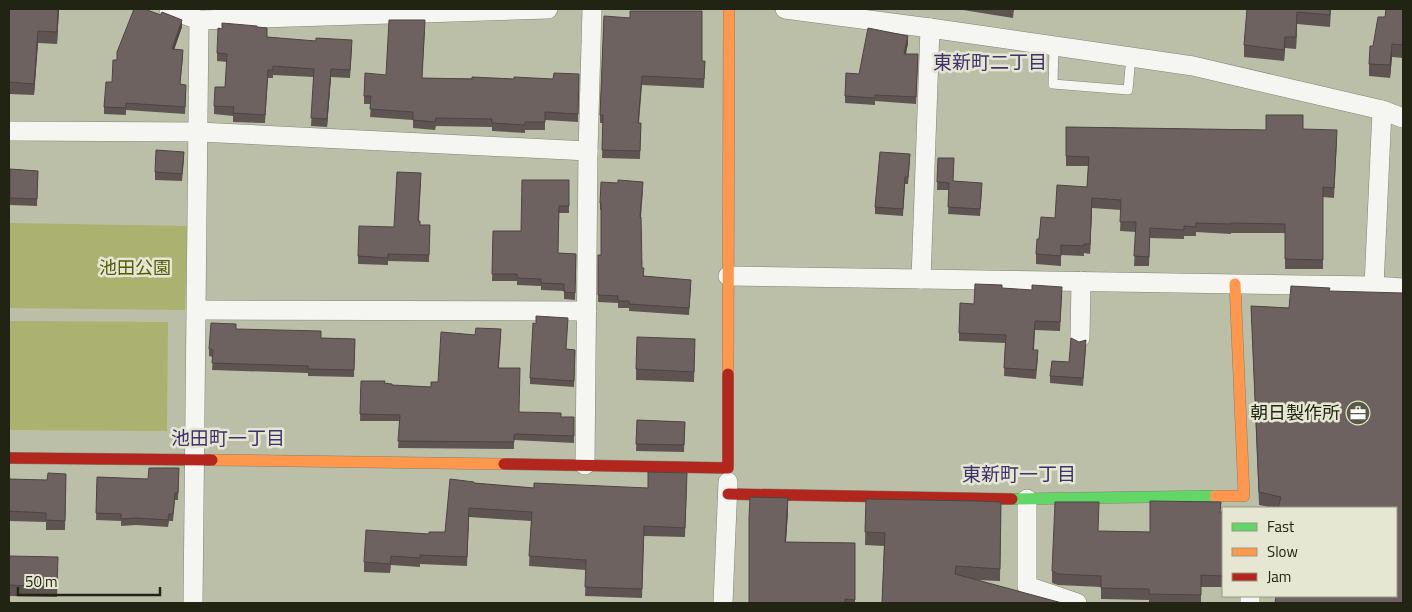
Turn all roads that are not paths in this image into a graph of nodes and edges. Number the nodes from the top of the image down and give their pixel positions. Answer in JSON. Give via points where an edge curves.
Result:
{"nodes":[{"id":1,"x":169,"y":9,"type":"edge"},
{"id":2,"x":548,"y":9,"type":"edge"},
{"id":3,"x":592,"y":9,"type":"edge"},
{"id":4,"x":729,"y":9,"type":"edge"},
{"id":5,"x":785,"y":9,"type":"edge"},
{"id":6,"x":199,"y":20,"type":"junction"},
{"id":7,"x":930,"y":28,"type":"junction"},
{"id":8,"x":1054,"y":45,"type":"junction"},
{"id":9,"x":1131,"y":56,"type":"junction"},
{"id":10,"x":1382,"y":110,"type":"junction"},
{"id":11,"x":1403,"y":118,"type":"edge"},
{"id":12,"x":9,"y":131,"type":"edge"},
{"id":13,"x":199,"y":132,"type":"junction"},
{"id":14,"x":588,"y":151,"type":"junction"},
{"id":15,"x":728,"y":276,"type":"junction"},
{"id":16,"x":921,"y":279,"type":"junction"},
{"id":17,"x":1081,"y":282,"type":"junction"},
{"id":18,"x":1236,"y":284,"type":"junction"},
{"id":19,"x":1374,"y":286,"type":"junction"},
{"id":20,"x":1403,"y":288,"type":"edge"},
{"id":21,"x":197,"y":310,"type":"junction"},
{"id":22,"x":586,"y":311,"type":"junction"},
{"id":23,"x":1080,"y":338,"type":"dead end"},
{"id":24,"x":9,"y":458,"type":"edge"},
{"id":25,"x":195,"y":460,"type":"junction"},
{"id":26,"x":585,"y":465,"type":"junction"},
{"id":27,"x":728,"y":468,"type":"junction"},
{"id":28,"x":728,"y":494,"type":"junction"},
{"id":29,"x":1027,"y":499,"type":"junction"},
{"id":30,"x":1244,"y":502,"type":"edge"},
{"id":31,"x":193,"y":603,"type":"edge"},
{"id":32,"x":722,"y":603,"type":"edge"},
{"id":33,"x":1077,"y":603,"type":"edge"}],
"edges":[{"from":1,"to":6,"type":"street"},
{"from":2,"to":6,"type":"street"},
{"from":3,"to":14,"type":"street"},
{"from":4,"to":15,"type":"street"},
{"from":5,"to":7,"type":"street"},
{"from":6,"to":13,"type":"street"},
{"from":7,"to":8,"type":"street"},
{"from":7,"to":16,"type":"street"},
{"from":8,"to":9,"type":"street"},
{"from":8,"to":9,"type":"lane","via":[[1053,84],[1128,90]]},
{"from":9,"to":10,"type":"street","via":[[1193,66]]},
{"from":10,"to":11,"type":"street"},
{"from":10,"to":19,"type":"street"},
{"from":12,"to":13,"type":"street"},
{"from":13,"to":14,"type":"street"},
{"from":13,"to":21,"type":"street"},
{"from":14,"to":22,"type":"street"},
{"from":15,"to":16,"type":"street"},
{"from":15,"to":27,"type":"street"},
{"from":16,"to":17,"type":"street"},
{"from":17,"to":18,"type":"street"},
{"from":17,"to":23,"type":"street"},
{"from":18,"to":19,"type":"street"},
{"from":18,"to":30,"type":"street"},
{"from":19,"to":20,"type":"street"},
{"from":21,"to":22,"type":"street"},
{"from":21,"to":25,"type":"street"},
{"from":22,"to":26,"type":"street"},
{"from":24,"to":25,"type":"street"},
{"from":25,"to":26,"type":"street"},
{"from":25,"to":31,"type":"street"},
{"from":26,"to":27,"type":"street"},
{"from":27,"to":28,"type":"street"},
{"from":28,"to":29,"type":"street"},
{"from":28,"to":32,"type":"street"},
{"from":29,"to":30,"type":"street"},
{"from":29,"to":33,"type":"street","via":[[1027,586]]}]}
